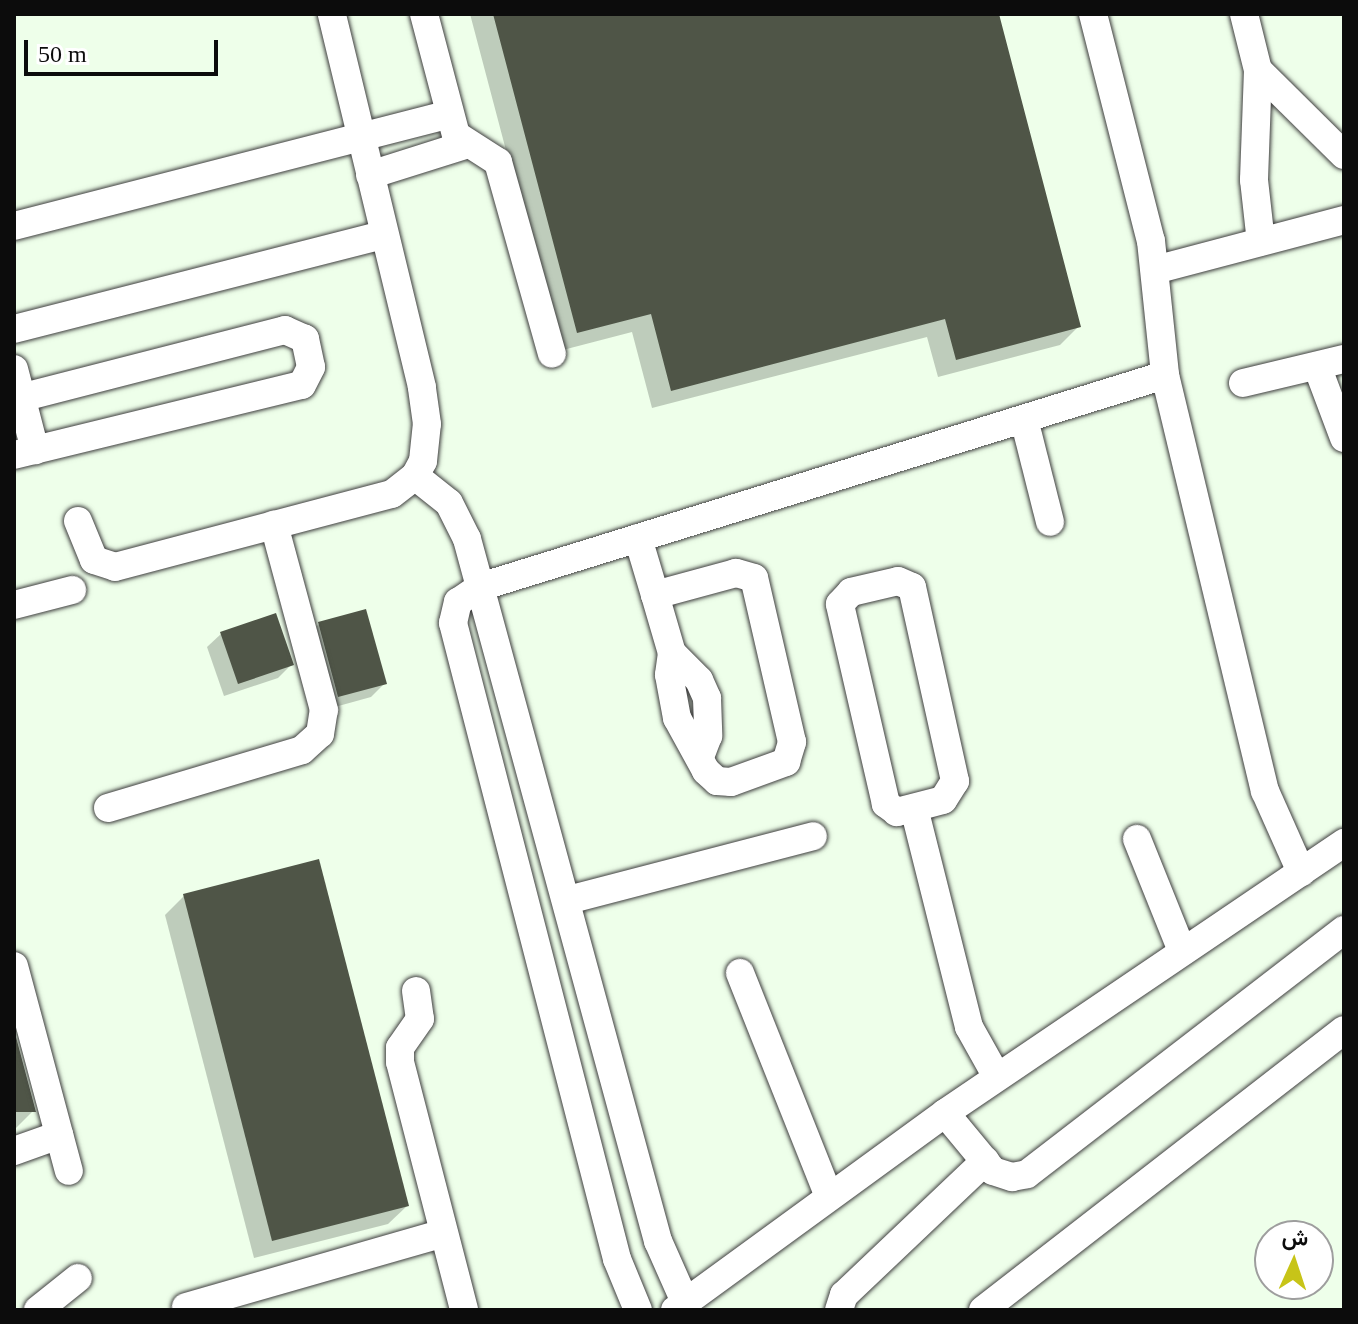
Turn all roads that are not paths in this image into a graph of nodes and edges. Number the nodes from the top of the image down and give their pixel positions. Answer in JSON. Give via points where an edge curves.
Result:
{"nodes":[{"id":1,"x":332,"y":14,"type":"edge"},
{"id":2,"x":424,"y":14,"type":"edge"},
{"id":3,"x":1093,"y":14,"type":"edge"},
{"id":4,"x":1244,"y":14,"type":"edge"},
{"id":5,"x":1258,"y":70,"type":"junction"},
{"id":6,"x":449,"y":114,"type":"junction"},
{"id":7,"x":362,"y":137,"type":"junction"},
{"id":8,"x":465,"y":145,"type":"junction"},
{"id":9,"x":1344,"y":155,"type":"edge"},
{"id":10,"x":370,"y":175,"type":"junction"},
{"id":11,"x":1344,"y":220,"type":"edge"},
{"id":12,"x":14,"y":226,"type":"edge"},
{"id":13,"x":384,"y":235,"type":"junction"},
{"id":14,"x":1261,"y":242,"type":"junction"},
{"id":15,"x":1155,"y":270,"type":"junction"},
{"id":16,"x":14,"y":329,"type":"edge"},
{"id":17,"x":552,"y":354,"type":"dead end"},
{"id":18,"x":1331,"y":362,"type":"edge"},
{"id":19,"x":14,"y":369,"type":"edge"},
{"id":20,"x":1165,"y":375,"type":"junction"},
{"id":21,"x":1243,"y":383,"type":"dead end"},
{"id":22,"x":21,"y":398,"type":"junction"},
{"id":23,"x":1024,"y":419,"type":"junction"},
{"id":24,"x":1344,"y":438,"type":"edge"},
{"id":25,"x":25,"y":453,"type":"edge"},
{"id":26,"x":415,"y":476,"type":"junction"},
{"id":27,"x":78,"y":521,"type":"dead end"},
{"id":28,"x":1050,"y":522,"type":"dead end"},
{"id":29,"x":274,"y":525,"type":"junction"},
{"id":30,"x":638,"y":538,"type":"junction"},
{"id":31,"x":480,"y":587,"type":"junction"},
{"id":32,"x":72,"y":590,"type":"dead end"},
{"id":33,"x":655,"y":595,"type":"junction"},
{"id":34,"x":14,"y":605,"type":"edge"},
{"id":35,"x":108,"y":808,"type":"dead end"},
{"id":36,"x":914,"y":808,"type":"junction"},
{"id":37,"x":813,"y":836,"type":"dead end"},
{"id":38,"x":1137,"y":839,"type":"dead end"},
{"id":39,"x":1344,"y":843,"type":"edge"},
{"id":40,"x":1301,"y":872,"type":"junction"},
{"id":41,"x":568,"y":900,"type":"junction"},
{"id":42,"x":1344,"y":930,"type":"edge"},
{"id":43,"x":1182,"y":951,"type":"junction"},
{"id":44,"x":14,"y":966,"type":"edge"},
{"id":45,"x":740,"y":973,"type":"dead end"},
{"id":46,"x":416,"y":991,"type":"dead end"},
{"id":47,"x":1344,"y":1030,"type":"edge"},
{"id":48,"x":997,"y":1077,"type":"junction"},
{"id":49,"x":945,"y":1113,"type":"junction"},
{"id":50,"x":59,"y":1135,"type":"junction"},
{"id":51,"x":14,"y":1151,"type":"edge"},
{"id":52,"x":985,"y":1161,"type":"junction"},
{"id":53,"x":69,"y":1171,"type":"dead end"},
{"id":54,"x":828,"y":1194,"type":"junction"},
{"id":55,"x":444,"y":1233,"type":"junction"},
{"id":56,"x":78,"y":1278,"type":"dead end"},
{"id":57,"x":680,"y":1306,"type":"edge"},
{"id":58,"x":186,"y":1307,"type":"dead end"},
{"id":59,"x":38,"y":1310,"type":"edge"},
{"id":60,"x":464,"y":1310,"type":"edge"},
{"id":61,"x":638,"y":1310,"type":"edge"},
{"id":62,"x":839,"y":1310,"type":"edge"},
{"id":63,"x":983,"y":1310,"type":"edge"}],
"edges":[{"from":1,"to":7,"type":"lane"},
{"from":2,"to":6,"type":"lane"},
{"from":3,"to":15,"type":"lane"},
{"from":4,"to":5,"type":"lane"},
{"from":5,"to":9,"type":"lane"},
{"from":5,"to":14,"type":"lane","via":[[1254,180]]},
{"from":6,"to":7,"type":"lane"},
{"from":6,"to":8,"type":"lane"},
{"from":7,"to":10,"type":"lane"},
{"from":7,"to":12,"type":"lane"},
{"from":8,"to":10,"type":"lane"},
{"from":8,"to":17,"type":"lane","via":[[488,152],[498,162]]},
{"from":10,"to":13,"type":"lane"},
{"from":11,"to":14,"type":"lane"},
{"from":13,"to":16,"type":"lane"},
{"from":13,"to":26,"type":"lane","via":[[425,405],[426,444]]},
{"from":14,"to":15,"type":"lane"},
{"from":15,"to":20,"type":"lane"},
{"from":18,"to":21,"type":"lane"},
{"from":18,"to":24,"type":"lane"},
{"from":19,"to":22,"type":"lane"},
{"from":20,"to":23,"type":"lane"},
{"from":20,"to":40,"type":"lane","via":[[1265,791]]},
{"from":22,"to":25,"type":"lane"},
{"from":22,"to":25,"type":"lane","via":[[285,330],[305,339],[311,373],[302,385]]},
{"from":23,"to":28,"type":"lane"},
{"from":23,"to":30,"type":"lane"},
{"from":26,"to":29,"type":"lane","via":[[392,494]]},
{"from":26,"to":31,"type":"lane","via":[[440,494],[458,517]]},
{"from":27,"to":29,"type":"lane","via":[[94,560],[107,567]]},
{"from":29,"to":35,"type":"lane","via":[[324,710],[320,734],[302,750]]},
{"from":30,"to":31,"type":"lane"},
{"from":30,"to":33,"type":"lane"},
{"from":31,"to":41,"type":"lane"},
{"from":31,"to":61,"type":"lane","via":[[458,602],[453,623],[617,1259]]},
{"from":32,"to":34,"type":"lane"},
{"from":33,"to":33,"type":"lane","via":[[736,573],[749,575],[756,583],[790,756],[781,766],[724,782],[706,771],[701,754],[708,736],[707,698],[699,680],[672,653]]},
{"from":36,"to":36,"type":"lane","via":[[948,798],[955,781],[912,587],[903,581],[851,592],[840,608],[886,804],[897,812]]},
{"from":36,"to":48,"type":"lane","via":[[969,1027]]},
{"from":37,"to":41,"type":"lane"},
{"from":38,"to":43,"type":"lane"},
{"from":39,"to":40,"type":"lane"},
{"from":40,"to":43,"type":"lane"},
{"from":41,"to":57,"type":"lane"},
{"from":42,"to":52,"type":"lane","via":[[1027,1174],[1002,1175]]},
{"from":43,"to":48,"type":"lane"},
{"from":44,"to":50,"type":"lane"},
{"from":45,"to":54,"type":"lane"},
{"from":46,"to":55,"type":"lane","via":[[420,1019],[400,1048],[400,1062]]},
{"from":47,"to":63,"type":"lane"},
{"from":48,"to":49,"type":"lane"},
{"from":49,"to":52,"type":"lane"},
{"from":49,"to":54,"type":"lane"},
{"from":50,"to":51,"type":"lane"},
{"from":50,"to":53,"type":"lane"},
{"from":52,"to":62,"type":"lane","via":[[844,1295]]},
{"from":54,"to":57,"type":"lane"},
{"from":55,"to":58,"type":"lane"},
{"from":55,"to":60,"type":"lane"},
{"from":56,"to":59,"type":"lane"}]}
